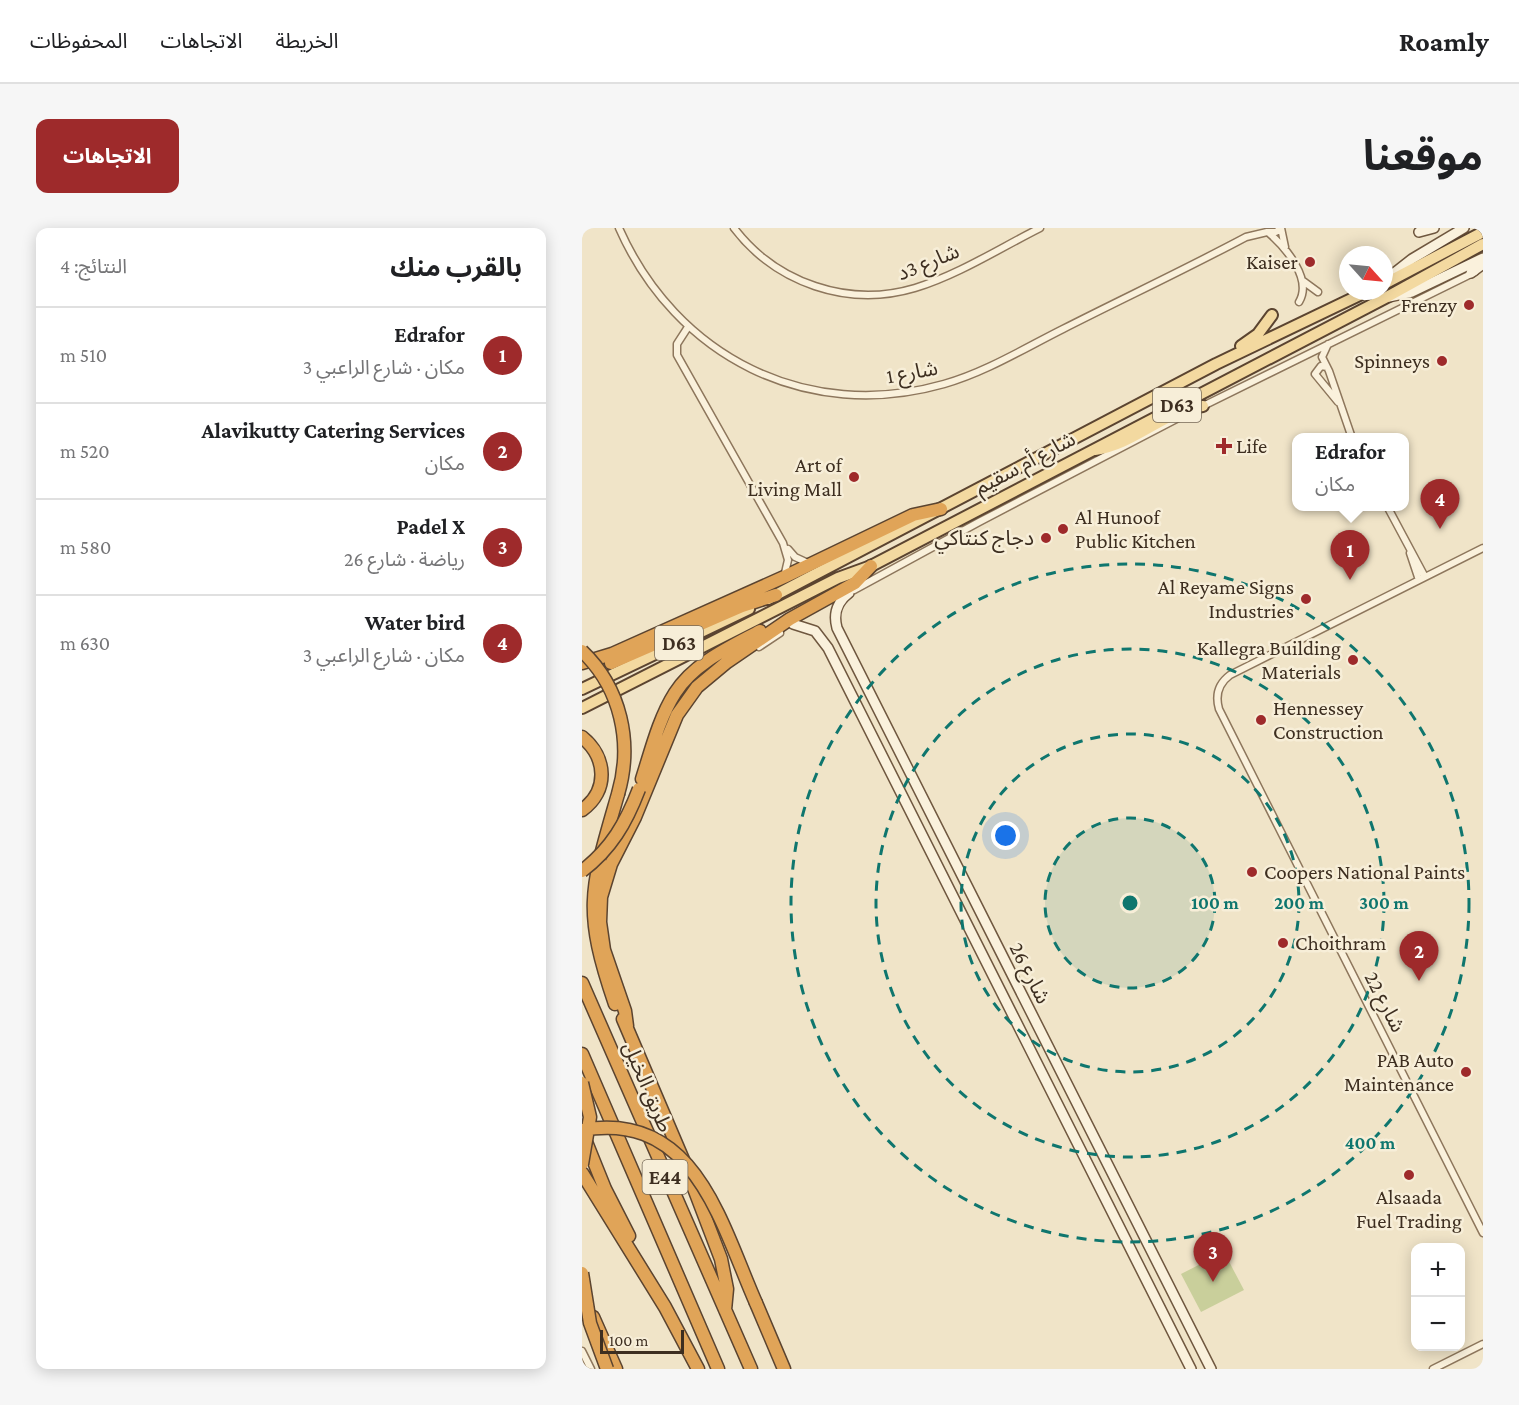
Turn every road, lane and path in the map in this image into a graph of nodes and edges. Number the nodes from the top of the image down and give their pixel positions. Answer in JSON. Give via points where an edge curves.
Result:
{"nodes":[{"id":1,"x":619,"y":228,"type":"edge"},
{"id":2,"x":734,"y":228,"type":"edge"},
{"id":3,"x":1040,"y":228,"type":"edge"},
{"id":4,"x":1254,"y":228,"type":"edge"},
{"id":5,"x":1281,"y":228,"type":"edge"},
{"id":6,"x":1434,"y":228,"type":"edge"},
{"id":7,"x":1464,"y":228,"type":"edge"},
{"id":8,"x":1266,"y":231,"type":"edge"},
{"id":9,"x":1419,"y":232,"type":"dead end"},
{"id":10,"x":1483,"y":232,"type":"edge"},
{"id":11,"x":1246,"y":237,"type":"junction"},
{"id":12,"x":1483,"y":243,"type":"edge"},
{"id":13,"x":1285,"y":248,"type":"junction"},
{"id":14,"x":1483,"y":258,"type":"edge"},
{"id":15,"x":1483,"y":266,"type":"edge"},
{"id":16,"x":1471,"y":273,"type":"joint"},
{"id":17,"x":1393,"y":275,"type":"edge"},
{"id":18,"x":1393,"y":277,"type":"edge"},
{"id":19,"x":1303,"y":281,"type":"junction"},
{"id":20,"x":1318,"y":292,"type":"dead end"},
{"id":21,"x":1393,"y":294,"type":"edge"},
{"id":22,"x":1393,"y":296,"type":"edge"},
{"id":23,"x":1349,"y":300,"type":"edge"},
{"id":24,"x":1381,"y":300,"type":"edge"},
{"id":25,"x":1299,"y":302,"type":"dead end"},
{"id":26,"x":1272,"y":315,"type":"dead end"},
{"id":27,"x":688,"y":327,"type":"junction"},
{"id":28,"x":1329,"y":344,"type":"junction"},
{"id":29,"x":1216,"y":364,"type":"junction"},
{"id":30,"x":1327,"y":367,"type":"junction"},
{"id":31,"x":1340,"y":405,"type":"junction"},
{"id":32,"x":1203,"y":406,"type":"junction"},
{"id":33,"x":1350,"y":433,"type":"edge"},
{"id":34,"x":1089,"y":451,"type":"junction"},
{"id":35,"x":942,"y":509,"type":"junction"},
{"id":36,"x":1389,"y":511,"type":"edge"},
{"id":37,"x":783,"y":543,"type":"junction"},
{"id":38,"x":1483,"y":548,"type":"edge"},
{"id":39,"x":812,"y":564,"type":"junction"},
{"id":40,"x":868,"y":567,"type":"junction"},
{"id":41,"x":784,"y":577,"type":"junction"},
{"id":42,"x":1422,"y":578,"type":"junction"},
{"id":43,"x":849,"y":593,"type":"junction"},
{"id":44,"x":776,"y":595,"type":"junction"},
{"id":45,"x":793,"y":624,"type":"junction"},
{"id":46,"x":582,"y":651,"type":"edge"},
{"id":47,"x":582,"y":663,"type":"edge"},
{"id":48,"x":582,"y":670,"type":"edge"},
{"id":49,"x":711,"y":674,"type":"junction"},
{"id":50,"x":582,"y":689,"type":"edge"},
{"id":51,"x":582,"y":708,"type":"edge"},
{"id":52,"x":582,"y":737,"type":"edge"},
{"id":53,"x":881,"y":754,"type":"junction"},
{"id":54,"x":903,"y":759,"type":"junction"},
{"id":55,"x":582,"y":810,"type":"edge"},
{"id":56,"x":582,"y":871,"type":"edge"},
{"id":57,"x":979,"y":950,"type":"junction"},
{"id":58,"x":1003,"y":960,"type":"junction"},
{"id":59,"x":582,"y":983,"type":"edge"},
{"id":60,"x":627,"y":1026,"type":"junction"},
{"id":61,"x":582,"y":1054,"type":"edge"},
{"id":62,"x":582,"y":1083,"type":"edge"},
{"id":63,"x":582,"y":1130,"type":"edge"},
{"id":64,"x":582,"y":1164,"type":"edge"},
{"id":65,"x":582,"y":1173,"type":"edge"},
{"id":66,"x":1483,"y":1233,"type":"edge"},
{"id":67,"x":638,"y":1262,"type":"junction"},
{"id":68,"x":582,"y":1273,"type":"edge"},
{"id":69,"x":582,"y":1298,"type":"edge"},
{"id":70,"x":725,"y":1310,"type":"junction"},
{"id":71,"x":1483,"y":1344,"type":"edge"},
{"id":72,"x":582,"y":1351,"type":"edge"},
{"id":73,"x":591,"y":1369,"type":"edge"},
{"id":74,"x":607,"y":1369,"type":"edge"},
{"id":75,"x":616,"y":1369,"type":"edge"},
{"id":76,"x":698,"y":1369,"type":"edge"},
{"id":77,"x":718,"y":1369,"type":"edge"},
{"id":78,"x":751,"y":1369,"type":"edge"},
{"id":79,"x":784,"y":1369,"type":"edge"},
{"id":80,"x":1191,"y":1369,"type":"edge"},
{"id":81,"x":1211,"y":1369,"type":"edge"},
{"id":82,"x":1433,"y":1369,"type":"edge"}],
"edges":[{"from":1,"to":27,"type":"street","name":"شارع 1","via":[[651,285]]},
{"from":2,"to":3,"type":"street","name":"شارع 3د","via":[[762,257],[795,279],[833,292],[873,295],[932,282]]},
{"from":4,"to":11,"type":"street","name":"شارع 1"},
{"from":5,"to":8,"type":"street","name":"شارع 1"},
{"from":5,"to":13,"type":"street"},
{"from":6,"to":9,"type":"main road"},
{"from":7,"to":17,"type":"main road"},
{"from":8,"to":11,"type":"street","name":"شارع 1"},
{"from":8,"to":13,"type":"street"},
{"from":10,"to":18,"type":"main road"},
{"from":11,"to":27,"type":"street","name":"شارع 1","via":[[975,372],[914,391],[850,395],[793,385],[734,360]]},
{"from":12,"to":21,"type":"main road","name":"شارع أم سقيم","number":"D63"},
{"from":13,"to":19,"type":"street"},
{"from":14,"to":22,"type":"main road","via":[[1412,292]]},
{"from":15,"to":16,"type":"main road"},
{"from":16,"to":28,"type":"street"},
{"from":19,"to":20,"type":"street"},
{"from":19,"to":25,"type":"street","via":[[1304,293]]},
{"from":23,"to":29,"type":"main road","name":"شارع أم سقيم","number":"D63"},
{"from":24,"to":34,"type":"main road","name":"شارع أم سقيم","number":"D63"},
{"from":26,"to":29,"type":"main road","via":[[1254,337]]},
{"from":27,"to":37,"type":"street","via":[[677,344],[677,355]]},
{"from":28,"to":30,"type":"street","via":[[1322,357]]},
{"from":28,"to":32,"type":"street"},
{"from":29,"to":35,"type":"main road","name":"شارع أم سقيم","number":"D63"},
{"from":30,"to":31,"type":"street"},
{"from":30,"to":31,"type":"street","via":[[1321,366],[1315,374]]},
{"from":31,"to":33,"type":"street"},
{"from":32,"to":34,"type":"main road","via":[[1187,410],[1117,446]]},
{"from":32,"to":43,"type":"street"},
{"from":34,"to":40,"type":"main road","name":"شارع أم سقيم","number":"D63"},
{"from":35,"to":39,"type":"highway","via":[[914,514]]},
{"from":35,"to":44,"type":"main road","name":"شارع أم سقيم","number":"D63"},
{"from":36,"to":42,"type":"street","via":[[1410,552],[1412,565]]},
{"from":37,"to":39,"type":"street","via":[[795,557]]},
{"from":37,"to":41,"type":"street","via":[[788,560]]},
{"from":38,"to":42,"type":"street"},
{"from":39,"to":41,"type":"highway"},
{"from":40,"to":49,"type":"highway","via":[[855,583],[773,630]]},
{"from":40,"to":51,"type":"main road","name":"شارع أم سقيم","number":"D63","via":[[838,578]]},
{"from":40,"to":56,"type":"highway","bridge":true,"via":[[852,581],[729,648],[692,674],[670,704],[619,834]]},
{"from":41,"to":47,"type":"highway","via":[[612,654]]},
{"from":42,"to":66,"type":"street","name":"شارع 22","via":[[1230,675],[1218,688],[1219,710]]},
{"from":43,"to":45,"type":"street"},
{"from":43,"to":54,"type":"main road","name":"شارع 26","via":[[838,605],[837,628]]},
{"from":44,"to":48,"type":"highway","via":[[618,660]]},
{"from":44,"to":50,"type":"main road","name":"شارع أم سقيم","number":"D63"},
{"from":45,"to":49,"type":"street","via":[[735,663]]},
{"from":45,"to":53,"type":"main road","name":"شارع 26","via":[[812,629],[823,640]]},
{"from":46,"to":60,"type":"highway","bridge":true,"via":[[606,682],[620,714],[625,749],[618,794],[591,877],[587,923],[594,955]]},
{"from":49,"to":60,"type":"highway","via":[[687,698],[673,722],[603,887],[601,935]]},
{"from":52,"to":55,"type":"highway","via":[[597,753],[602,776],[596,795]]},
{"from":53,"to":54,"type":"main road","via":[[890,749]]},
{"from":53,"to":57,"type":"main road","name":"شارع 26"},
{"from":54,"to":58,"type":"main road","name":"شارع 26"},
{"from":57,"to":58,"type":"main road","via":[[993,947]]},
{"from":57,"to":80,"type":"main road","name":"شارع 26"},
{"from":58,"to":81,"type":"main road","name":"شارع 26"},
{"from":59,"to":70,"type":"highway","name":"طريق الخيل","number":"E44"},
{"from":60,"to":70,"type":"highway","via":[[721,1259],[727,1289]]},
{"from":61,"to":77,"type":"highway","number":"E44"},
{"from":62,"to":64,"type":"highway","bridge":true,"via":[[590,1117]]},
{"from":63,"to":67,"type":"highway"},
{"from":63,"to":79,"type":"highway","bridge":true,"via":[[632,1132],[665,1145],[690,1166],[708,1193]]},
{"from":65,"to":67,"type":"highway"},
{"from":67,"to":76,"type":"highway"},
{"from":68,"to":74,"type":"highway","bridge":true,"via":[[590,1323]]},
{"from":69,"to":75,"type":"highway"},
{"from":70,"to":78,"type":"highway","name":"طريق الخيل","number":"E44"},
{"from":71,"to":82,"type":"street"},
{"from":72,"to":73,"type":"street"}]}
